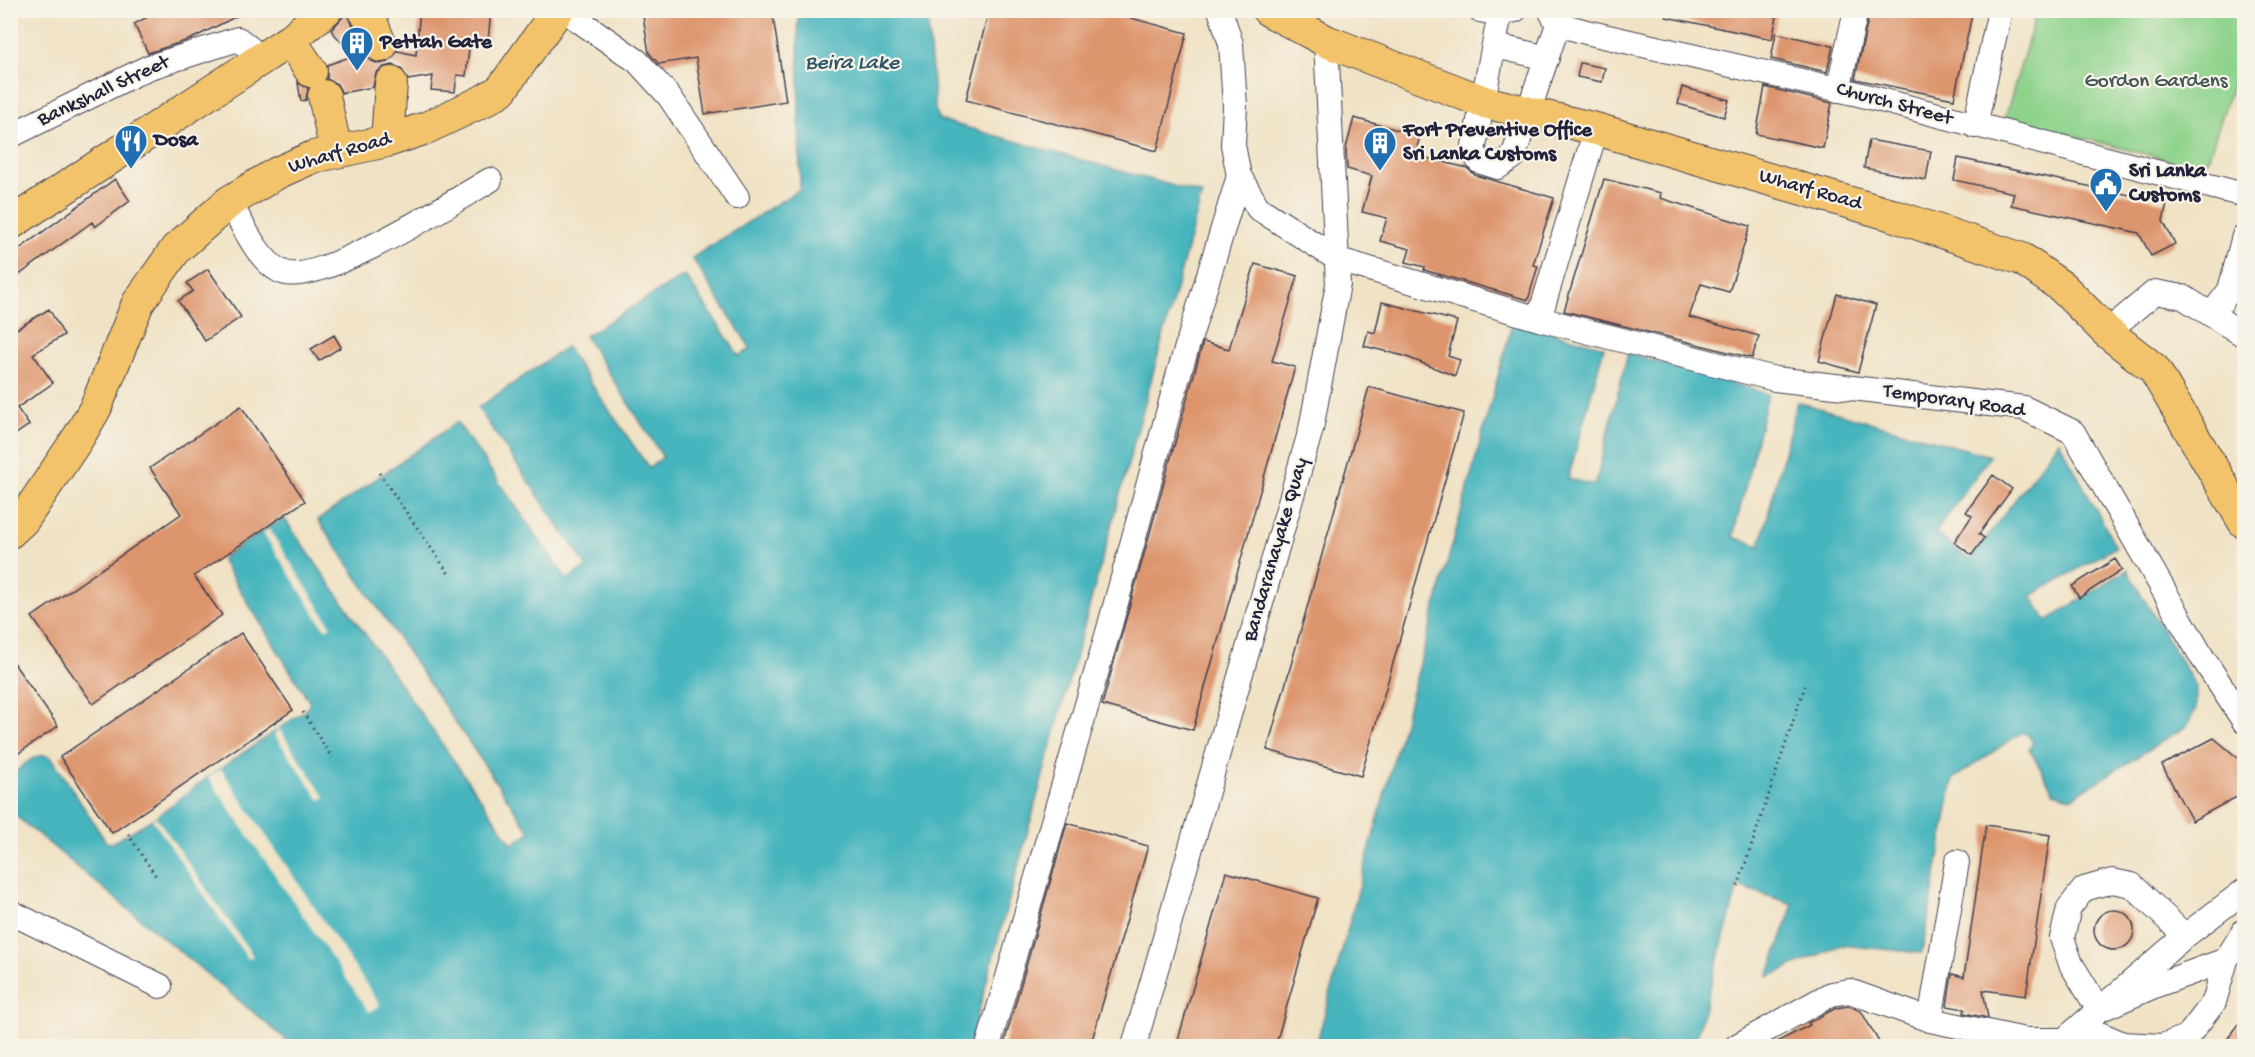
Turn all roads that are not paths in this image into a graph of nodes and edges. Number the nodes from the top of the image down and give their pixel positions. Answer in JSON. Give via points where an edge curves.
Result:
{"nodes":[{"id":1,"x":364,"y":10,"type":"edge"},
{"id":2,"x":558,"y":10,"type":"edge"},
{"id":3,"x":564,"y":10,"type":"edge"},
{"id":4,"x":1220,"y":10,"type":"edge"},
{"id":5,"x":1268,"y":10,"type":"edge"},
{"id":6,"x":1856,"y":10,"type":"edge"},
{"id":7,"x":2001,"y":10,"type":"edge"},
{"id":8,"x":1498,"y":12,"type":"edge"},
{"id":9,"x":319,"y":13,"type":"edge"},
{"id":10,"x":1554,"y":17,"type":"edge"},
{"id":11,"x":1314,"y":28,"type":"edge"},
{"id":12,"x":290,"y":40,"type":"junction"},
{"id":13,"x":1496,"y":45,"type":"junction"},
{"id":14,"x":381,"y":46,"type":"dead end"},
{"id":15,"x":262,"y":58,"type":"junction"},
{"id":16,"x":1547,"y":58,"type":"junction"},
{"id":17,"x":392,"y":83,"type":"dead end"},
{"id":18,"x":1838,"y":90,"type":"junction"},
{"id":19,"x":1484,"y":102,"type":"junction"},
{"id":20,"x":1529,"y":112,"type":"junction"},
{"id":21,"x":1975,"y":126,"type":"junction"},
{"id":22,"x":1596,"y":129,"type":"junction"},
{"id":23,"x":10,"y":136,"type":"edge"},
{"id":24,"x":387,"y":141,"type":"junction"},
{"id":25,"x":336,"y":150,"type":"junction"},
{"id":26,"x":1239,"y":176,"type":"junction"},
{"id":27,"x":490,"y":180,"type":"dead end"},
{"id":28,"x":2244,"y":195,"type":"edge"},
{"id":29,"x":737,"y":197,"type":"dead end"},
{"id":30,"x":229,"y":202,"type":"junction"},
{"id":31,"x":11,"y":223,"type":"edge"},
{"id":32,"x":2244,"y":236,"type":"edge"},
{"id":33,"x":1339,"y":260,"type":"junction"},
{"id":34,"x":2212,"y":314,"type":"junction"},
{"id":35,"x":1539,"y":320,"type":"junction"},
{"id":36,"x":2107,"y":332,"type":"junction"},
{"id":37,"x":2244,"y":335,"type":"edge"},
{"id":38,"x":2244,"y":522,"type":"edge"},
{"id":39,"x":10,"y":532,"type":"edge"},
{"id":40,"x":2244,"y":721,"type":"edge"},
{"id":41,"x":1957,"y":862,"type":"dead end"},
{"id":42,"x":2244,"y":891,"type":"edge"},
{"id":43,"x":10,"y":912,"type":"edge"},
{"id":44,"x":2244,"y":931,"type":"edge"},
{"id":45,"x":2185,"y":936,"type":"junction"},
{"id":46,"x":2226,"y":960,"type":"junction"},
{"id":47,"x":160,"y":986,"type":"dead end"},
{"id":48,"x":2099,"y":1010,"type":"junction"},
{"id":49,"x":1929,"y":1020,"type":"junction"},
{"id":50,"x":2081,"y":1026,"type":"junction"},
{"id":51,"x":988,"y":1047,"type":"edge"},
{"id":52,"x":1134,"y":1047,"type":"edge"},
{"id":53,"x":1737,"y":1047,"type":"edge"}],
"edges":[{"from":1,"to":14,"type":"main road"},
{"from":2,"to":24,"type":"main road","name":"Wharf Road","via":[[501,90],[445,121]]},
{"from":3,"to":29,"type":"street","via":[[637,61],[669,96]]},
{"from":4,"to":26,"type":"street","via":[[1231,44],[1233,145]]},
{"from":5,"to":11,"type":"main road","name":"Wharf Road"},
{"from":6,"to":18,"type":"street"},
{"from":7,"to":21,"type":"street"},
{"from":8,"to":13,"type":"street"},
{"from":9,"to":12,"type":"main road"},
{"from":10,"to":16,"type":"street"},
{"from":10,"to":18,"type":"street","name":"Church Street"},
{"from":11,"to":19,"type":"main road","name":"Wharf Road"},
{"from":11,"to":33,"type":"street","name":"Bandaranayake Quay"},
{"from":12,"to":15,"type":"main road"},
{"from":12,"to":25,"type":"main road","via":[[317,84]]},
{"from":13,"to":16,"type":"street"},
{"from":13,"to":19,"type":"street"},
{"from":15,"to":23,"type":"street","name":"Bankshall Street","via":[[238,39],[147,68]]},
{"from":15,"to":31,"type":"main road"},
{"from":16,"to":20,"type":"street"},
{"from":17,"to":24,"type":"main road"},
{"from":18,"to":21,"type":"street","name":"Church Street"},
{"from":19,"to":20,"type":"main road","name":"Wharf Road"},
{"from":19,"to":20,"type":"street","via":[[1473,151],[1479,161],[1498,166],[1513,157]]},
{"from":20,"to":22,"type":"main road","name":"Wharf Road"},
{"from":21,"to":28,"type":"street","name":"Church Street"},
{"from":22,"to":35,"type":"street"},
{"from":22,"to":36,"type":"main road","name":"Wharf Road","via":[[1892,215],[2022,259],[2062,287]]},
{"from":24,"to":25,"type":"main road","name":"Wharf Road"},
{"from":25,"to":30,"type":"main road","name":"Wharf Road","via":[[277,173]]},
{"from":26,"to":33,"type":"street","name":"Temporary Road","via":[[1258,208]]},
{"from":26,"to":51,"type":"street","via":[[1179,373]]},
{"from":27,"to":30,"type":"street","via":[[383,242],[295,275],[282,273],[267,262]]},
{"from":30,"to":39,"type":"main road","name":"Wharf Road","via":[[176,249],[138,303],[95,409],[58,470]]},
{"from":32,"to":34,"type":"street","via":[[2230,291]]},
{"from":33,"to":35,"type":"street","name":"Temporary Road"},
{"from":33,"to":52,"type":"street","name":"Bandaranayake Quay","via":[[1311,429]]},
{"from":34,"to":36,"type":"street","via":[[2183,297],[2155,292]]},
{"from":34,"to":37,"type":"street"},
{"from":35,"to":40,"type":"street","name":"Temporary Road","via":[[1775,379],[2024,408],[2073,432],[2202,657]]},
{"from":36,"to":38,"type":"main road","name":"Wharf Road","via":[[2154,369]]},
{"from":41,"to":49,"type":"street"},
{"from":42,"to":45,"type":"street"},
{"from":43,"to":47,"type":"street"},
{"from":44,"to":46,"type":"street"},
{"from":45,"to":48,"type":"street"},
{"from":45,"to":48,"type":"street","via":[[2132,885],[2112,881],[2084,889],[2069,908],[2062,938],[2071,964]]},
{"from":46,"to":48,"type":"street"},
{"from":46,"to":50,"type":"street","via":[[2214,1002],[2188,1036],[2163,1046],[2123,1044]]},
{"from":48,"to":50,"type":"street"},
{"from":49,"to":50,"type":"street","via":[[2025,1040],[2064,1040]]},
{"from":49,"to":53,"type":"street","via":[[1849,991],[1831,994]]}]}
